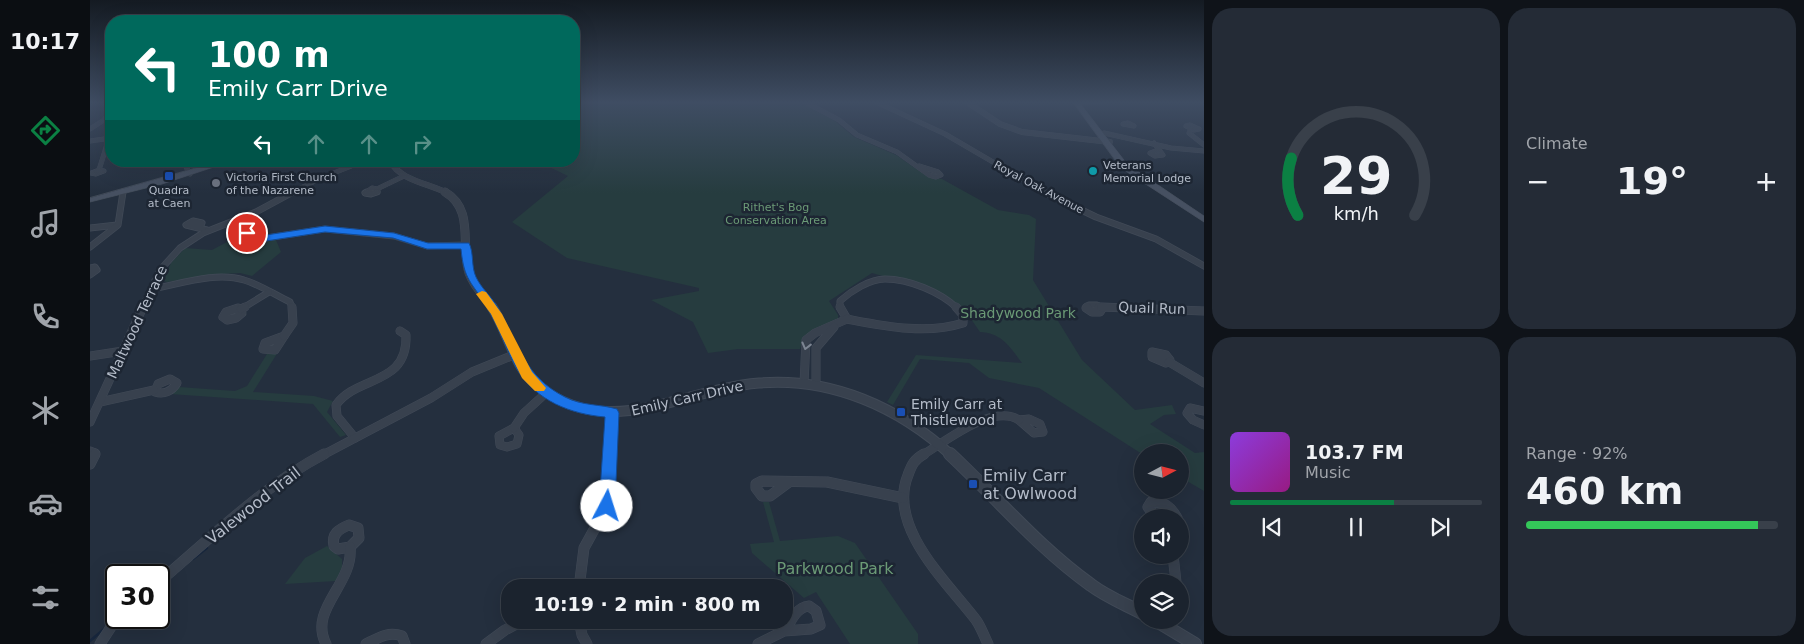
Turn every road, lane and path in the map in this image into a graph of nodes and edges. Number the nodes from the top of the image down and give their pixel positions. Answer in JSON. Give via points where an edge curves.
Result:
{"nodes":[{"id":1,"x":854,"y":132,"type":"edge"},
{"id":2,"x":939,"y":132,"type":"edge"},
{"id":3,"x":1023,"y":132,"type":"edge"},
{"id":4,"x":1101,"y":132,"type":"edge"},
{"id":5,"x":1133,"y":132,"type":"edge"},
{"id":6,"x":1189,"y":132,"type":"edge"},
{"id":7,"x":1134,"y":135,"type":"junction"},
{"id":8,"x":105,"y":139,"type":"edge"},
{"id":9,"x":1106,"y":139,"type":"junction"},
{"id":10,"x":90,"y":141,"type":"edge"},
{"id":11,"x":1154,"y":143,"type":"junction"},
{"id":12,"x":1204,"y":145,"type":"edge"},
{"id":13,"x":1158,"y":150,"type":"dead end"},
{"id":14,"x":1204,"y":151,"type":"edge"},
{"id":15,"x":105,"y":153,"type":"edge"},
{"id":16,"x":919,"y":166,"type":"dead end"},
{"id":17,"x":186,"y":167,"type":"edge"},
{"id":18,"x":211,"y":167,"type":"edge"},
{"id":19,"x":349,"y":167,"type":"edge"},
{"id":20,"x":392,"y":167,"type":"edge"},
{"id":21,"x":99,"y":170,"type":"dead end"},
{"id":22,"x":190,"y":174,"type":"junction"},
{"id":23,"x":404,"y":176,"type":"junction"},
{"id":24,"x":377,"y":189,"type":"dead end"},
{"id":25,"x":123,"y":192,"type":"junction"},
{"id":26,"x":90,"y":200,"type":"edge"},
{"id":27,"x":1204,"y":216,"type":"edge"},
{"id":28,"x":235,"y":220,"type":"junction"},
{"id":29,"x":1204,"y":220,"type":"edge"},
{"id":30,"x":118,"y":225,"type":"junction"},
{"id":31,"x":200,"y":227,"type":"dead end"},
{"id":32,"x":90,"y":228,"type":"edge"},
{"id":33,"x":207,"y":230,"type":"junction"},
{"id":34,"x":465,"y":245,"type":"junction"},
{"id":35,"x":90,"y":247,"type":"edge"},
{"id":36,"x":1204,"y":266,"type":"edge"},
{"id":37,"x":90,"y":268,"type":"edge"},
{"id":38,"x":90,"y":275,"type":"edge"},
{"id":39,"x":152,"y":288,"type":"junction"},
{"id":40,"x":269,"y":292,"type":"junction"},
{"id":41,"x":1100,"y":307,"type":"dead end"},
{"id":42,"x":241,"y":309,"type":"dead end"},
{"id":43,"x":1204,"y":310,"type":"edge"},
{"id":44,"x":847,"y":318,"type":"junction"},
{"id":45,"x":834,"y":327,"type":"junction"},
{"id":46,"x":400,"y":331,"type":"dead end"},
{"id":47,"x":284,"y":336,"type":"dead end"},
{"id":48,"x":123,"y":351,"type":"junction"},
{"id":49,"x":516,"y":354,"type":"junction"},
{"id":50,"x":90,"y":356,"type":"edge"},
{"id":51,"x":1169,"y":362,"type":"dead end"},
{"id":52,"x":1204,"y":383,"type":"edge"},
{"id":53,"x":804,"y":384,"type":"junction"},
{"id":54,"x":816,"y":385,"type":"junction"},
{"id":55,"x":154,"y":390,"type":"dead end"},
{"id":56,"x":546,"y":393,"type":"junction"},
{"id":57,"x":100,"y":402,"type":"junction"},
{"id":58,"x":1204,"y":410,"type":"edge"},
{"id":59,"x":612,"y":413,"type":"junction"},
{"id":60,"x":1019,"y":420,"type":"dead end"},
{"id":61,"x":90,"y":422,"type":"edge"},
{"id":62,"x":1204,"y":425,"type":"edge"},
{"id":63,"x":514,"y":428,"type":"dead end"},
{"id":64,"x":355,"y":438,"type":"junction"},
{"id":65,"x":939,"y":443,"type":"junction"},
{"id":66,"x":90,"y":450,"type":"edge"},
{"id":67,"x":90,"y":464,"type":"edge"},
{"id":68,"x":789,"y":482,"type":"dead end"},
{"id":69,"x":903,"y":498,"type":"junction"},
{"id":70,"x":1149,"y":509,"type":"edge"},
{"id":71,"x":1172,"y":509,"type":"edge"},
{"id":72,"x":350,"y":547,"type":"dead end"},
{"id":73,"x":170,"y":573,"type":"edge"},
{"id":74,"x":580,"y":579,"type":"edge"},
{"id":75,"x":1134,"y":609,"type":"edge"},
{"id":76,"x":110,"y":629,"type":"edge"},
{"id":77,"x":507,"y":629,"type":"edge"},
{"id":78,"x":581,"y":629,"type":"edge"},
{"id":79,"x":1176,"y":629,"type":"edge"},
{"id":80,"x":786,"y":630,"type":"dead end"},
{"id":81,"x":100,"y":644,"type":"edge"},
{"id":82,"x":326,"y":644,"type":"edge"},
{"id":83,"x":366,"y":644,"type":"edge"},
{"id":84,"x":405,"y":644,"type":"edge"},
{"id":85,"x":486,"y":644,"type":"edge"},
{"id":86,"x":587,"y":644,"type":"edge"},
{"id":87,"x":758,"y":644,"type":"edge"},
{"id":88,"x":988,"y":644,"type":"edge"},
{"id":89,"x":1195,"y":644,"type":"edge"}],
"edges":[{"from":1,"to":16,"type":"street"},
{"from":2,"to":36,"type":"street","name":"Royal Oak Avenue","via":[[1053,197],[1156,239]]},
{"from":3,"to":9,"type":"street"},
{"from":4,"to":9,"type":"main road"},
{"from":5,"to":7,"type":"street"},
{"from":6,"to":12,"type":"street"},
{"from":7,"to":9,"type":"street"},
{"from":7,"to":11,"type":"street"},
{"from":8,"to":10,"type":"street"},
{"from":9,"to":27,"type":"main road","via":[[1133,169]]},
{"from":9,"to":29,"type":"main road","via":[[1124,166]]},
{"from":11,"to":13,"type":"street"},
{"from":11,"to":14,"type":"street"},
{"from":15,"to":21,"type":"street"},
{"from":17,"to":22,"type":"street"},
{"from":18,"to":22,"type":"main road"},
{"from":19,"to":28,"type":"street","name":"Maltwood Terrace","via":[[306,184]]},
{"from":20,"to":23,"type":"street","name":"Emily Carr Drive"},
{"from":22,"to":25,"type":"main road"},
{"from":23,"to":24,"type":"street"},
{"from":23,"to":34,"type":"street","name":"Emily Carr Drive","via":[[443,190],[458,201],[462,210]]},
{"from":25,"to":26,"type":"main road"},
{"from":25,"to":30,"type":"street"},
{"from":28,"to":33,"type":"street","name":"Maltwood Terrace"},
{"from":28,"to":34,"type":"street","via":[[254,237],[325,229],[394,236],[427,246]]},
{"from":30,"to":32,"type":"street"},
{"from":30,"to":35,"type":"street"},
{"from":31,"to":33,"type":"street"},
{"from":33,"to":39,"type":"street","name":"Maltwood Terrace","via":[[168,258]]},
{"from":34,"to":49,"type":"street","name":"Emily Carr Drive","via":[[471,278],[496,314]]},
{"from":37,"to":38,"type":"street","via":[[97,270]]},
{"from":39,"to":40,"type":"street","via":[[238,278]]},
{"from":39,"to":48,"type":"street","name":"Maltwood Terrace"},
{"from":40,"to":42,"type":"street"},
{"from":40,"to":47,"type":"street","via":[[290,302],[295,312],[293,325]]},
{"from":41,"to":43,"type":"street","name":"Quail Run"},
{"from":44,"to":44,"type":"street","via":[[936,328],[957,326],[965,318],[956,306],[939,296],[884,279],[872,282],[840,301],[840,309]]},
{"from":44,"to":45,"type":"street"},
{"from":45,"to":53,"type":"street","one_way":true,"via":[[806,340]]},
{"from":45,"to":54,"type":"street","via":[[816,348]]},
{"from":46,"to":64,"type":"street","via":[[406,335],[407,341],[394,370],[370,384],[347,392],[336,406],[336,414]]},
{"from":48,"to":50,"type":"street"},
{"from":48,"to":57,"type":"street","name":"Maltwood Terrace"},
{"from":49,"to":56,"type":"street","name":"Emily Carr Drive","via":[[527,375]]},
{"from":49,"to":64,"type":"street","name":"Valewood Trail","via":[[472,372],[431,398]]},
{"from":51,"to":52,"type":"street"},
{"from":53,"to":54,"type":"street","name":"Emily Carr Drive"},
{"from":53,"to":59,"type":"street","name":"Emily Carr Drive","via":[[741,385],[643,410]]},
{"from":54,"to":65,"type":"street","name":"Emily Carr Drive","via":[[850,393],[888,409]]},
{"from":55,"to":57,"type":"street"},
{"from":56,"to":59,"type":"street","name":"Emily Carr Drive","via":[[580,408]]},
{"from":56,"to":63,"type":"street","via":[[524,412]]},
{"from":57,"to":61,"type":"street","name":"Maltwood Terrace"},
{"from":58,"to":62,"type":"street","via":[[1190,408],[1187,413]]},
{"from":59,"to":74,"type":"street","via":[[607,506],[584,548]]},
{"from":60,"to":65,"type":"street","via":[[995,415]]},
{"from":64,"to":73,"type":"street","name":"Valewood Trail","via":[[307,463],[253,502]]},
{"from":65,"to":69,"type":"street","via":[[914,460],[903,487]]},
{"from":65,"to":75,"type":"street","name":"Emily Carr Drive","via":[[1092,586]]},
{"from":66,"to":67,"type":"street","via":[[96,456]]},
{"from":68,"to":69,"type":"street","via":[[828,482]]},
{"from":69,"to":88,"type":"street","via":[[909,523],[928,562],[977,622]]},
{"from":70,"to":71,"type":"street","via":[[1151,502],[1166,504]]},
{"from":72,"to":82,"type":"street","via":[[352,559],[322,622],[320,633]]},
{"from":76,"to":81,"type":"street"},
{"from":77,"to":85,"type":"street"},
{"from":78,"to":86,"type":"street"},
{"from":79,"to":89,"type":"street"},
{"from":80,"to":87,"type":"street"},
{"from":83,"to":84,"type":"street","via":[[388,633],[396,633],[402,636]]}]}
